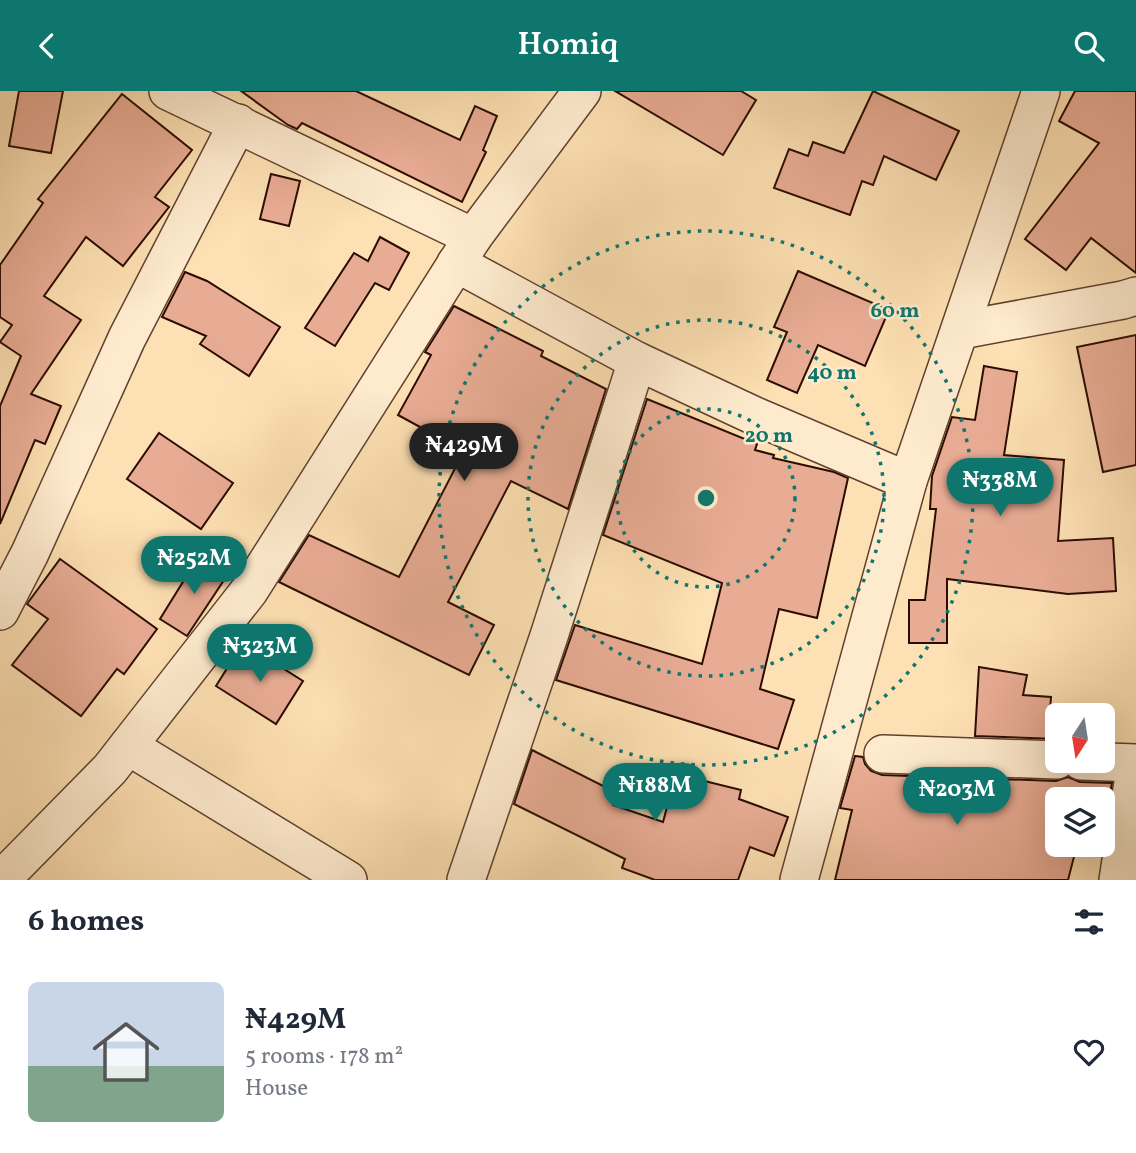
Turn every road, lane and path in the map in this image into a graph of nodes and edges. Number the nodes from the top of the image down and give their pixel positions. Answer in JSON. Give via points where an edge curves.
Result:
{"nodes":[{"id":1,"x":168,"y":91,"type":"edge"},
{"id":2,"x":582,"y":91,"type":"edge"},
{"id":3,"x":1041,"y":91,"type":"edge"},
{"id":4,"x":238,"y":123,"type":"junction"},
{"id":5,"x":464,"y":250,"type":"junction"},
{"id":6,"x":1136,"y":296,"type":"edge"},
{"id":7,"x":961,"y":330,"type":"junction"},
{"id":8,"x":637,"y":361,"type":"junction"},
{"id":9,"x":908,"y":481,"type":"junction"},
{"id":10,"x":0,"y":611,"type":"edge"},
{"id":11,"x":128,"y":746,"type":"junction"},
{"id":12,"x":883,"y":754,"type":"dead end"},
{"id":13,"x":1045,"y":760,"type":"edge"},
{"id":14,"x":1115,"y":762,"type":"edge"},
{"id":15,"x":1,"y":880,"type":"edge"},
{"id":16,"x":348,"y":880,"type":"edge"},
{"id":17,"x":466,"y":880,"type":"edge"},
{"id":18,"x":799,"y":880,"type":"edge"},
{"id":19,"x":1118,"y":880,"type":"edge"}],
"edges":[{"from":1,"to":4,"type":"street"},
{"from":2,"to":5,"type":"street"},
{"from":3,"to":7,"type":"street"},
{"from":4,"to":5,"type":"street"},
{"from":4,"to":10,"type":"street","via":[[127,338]]},
{"from":5,"to":8,"type":"street"},
{"from":5,"to":11,"type":"street","via":[[249,591]]},
{"from":6,"to":7,"type":"street"},
{"from":7,"to":9,"type":"street"},
{"from":8,"to":9,"type":"street"},
{"from":8,"to":17,"type":"street"},
{"from":9,"to":18,"type":"street"},
{"from":11,"to":15,"type":"street"},
{"from":11,"to":16,"type":"street"},
{"from":12,"to":13,"type":"street"},
{"from":14,"to":19,"type":"street","via":[[1136,763]]}]}
